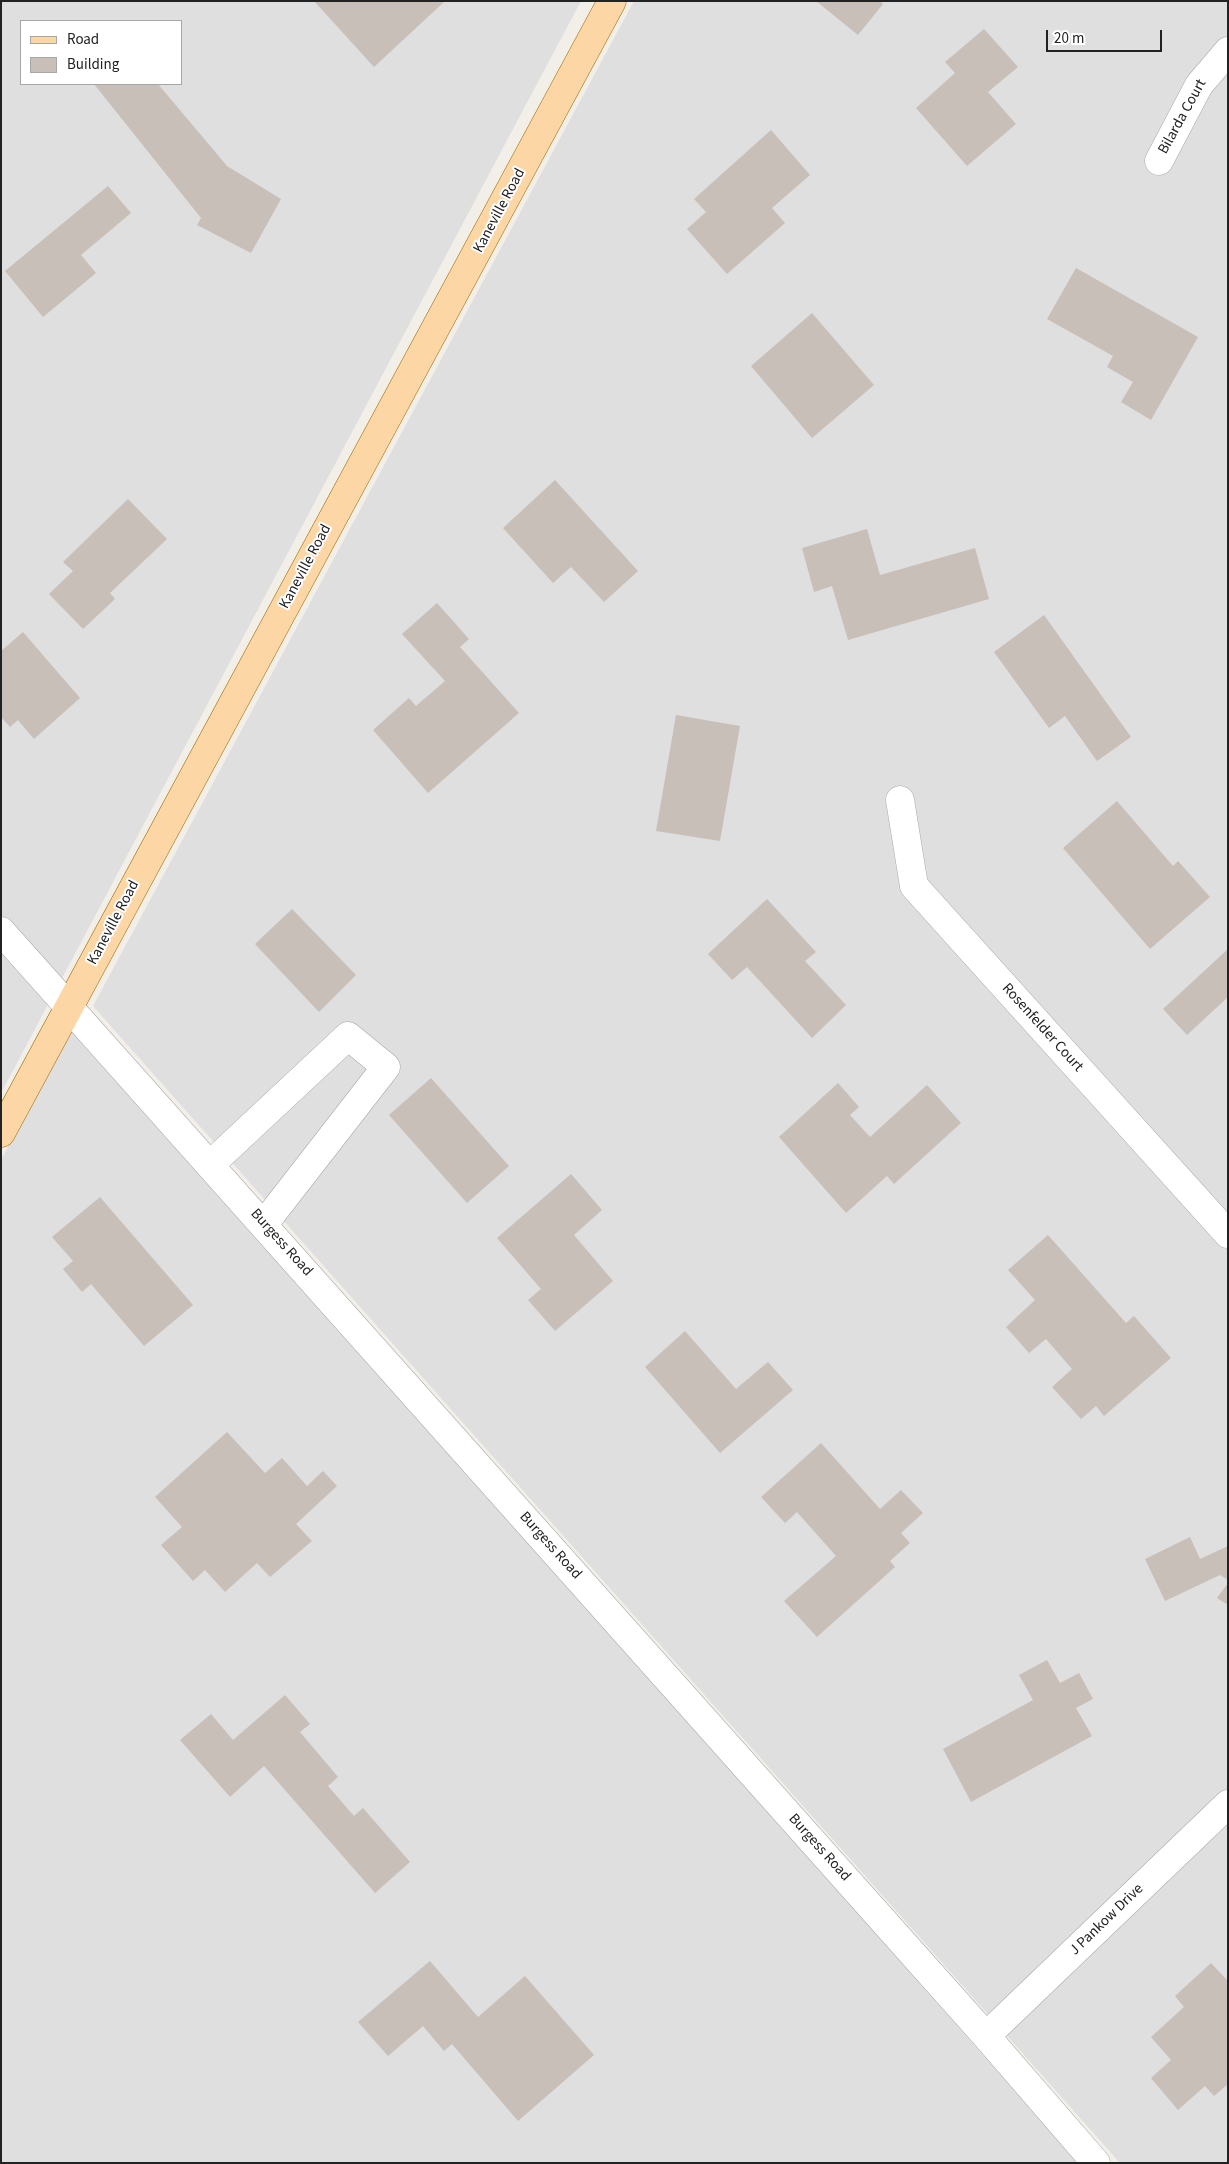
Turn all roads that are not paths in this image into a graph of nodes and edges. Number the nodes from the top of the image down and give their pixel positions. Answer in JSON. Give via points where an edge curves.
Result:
{"nodes":[{"id":1,"x":612,"y":1,"type":"edge"},
{"id":2,"x":1228,"y":51,"type":"edge"},
{"id":3,"x":1159,"y":161,"type":"dead end"},
{"id":4,"x":900,"y":800,"type":"dead end"},
{"id":5,"x":1,"y":931,"type":"edge"},
{"id":6,"x":70,"y":1006,"type":"junction"},
{"id":7,"x":1,"y":1132,"type":"edge"},
{"id":8,"x":211,"y":1164,"type":"junction"},
{"id":9,"x":264,"y":1224,"type":"junction"},
{"id":10,"x":1228,"y":1234,"type":"edge"},
{"id":11,"x":1228,"y":1804,"type":"edge"},
{"id":12,"x":986,"y":2036,"type":"junction"},
{"id":13,"x":1096,"y":2163,"type":"edge"}],
"edges":[{"from":1,"to":6,"type":"main road","name":"Kaneville Road"},
{"from":2,"to":3,"type":"street","name":"Bilarda Court","via":[[1198,85]]},
{"from":4,"to":10,"type":"street","name":"Rosenfelder Court","via":[[914,886]]},
{"from":5,"to":6,"type":"street","name":"Burgess Road"},
{"from":6,"to":7,"type":"main road","name":"Kaneville Road"},
{"from":6,"to":8,"type":"street","name":"Burgess Road"},
{"from":8,"to":9,"type":"street","name":"Burgess Road"},
{"from":8,"to":9,"type":"street","via":[[348,1036],[386,1067]]},
{"from":9,"to":12,"type":"street","name":"Burgess Road"},
{"from":11,"to":12,"type":"street","name":"J Pankow Drive"},
{"from":12,"to":13,"type":"street","name":"Burgess Road"}]}
